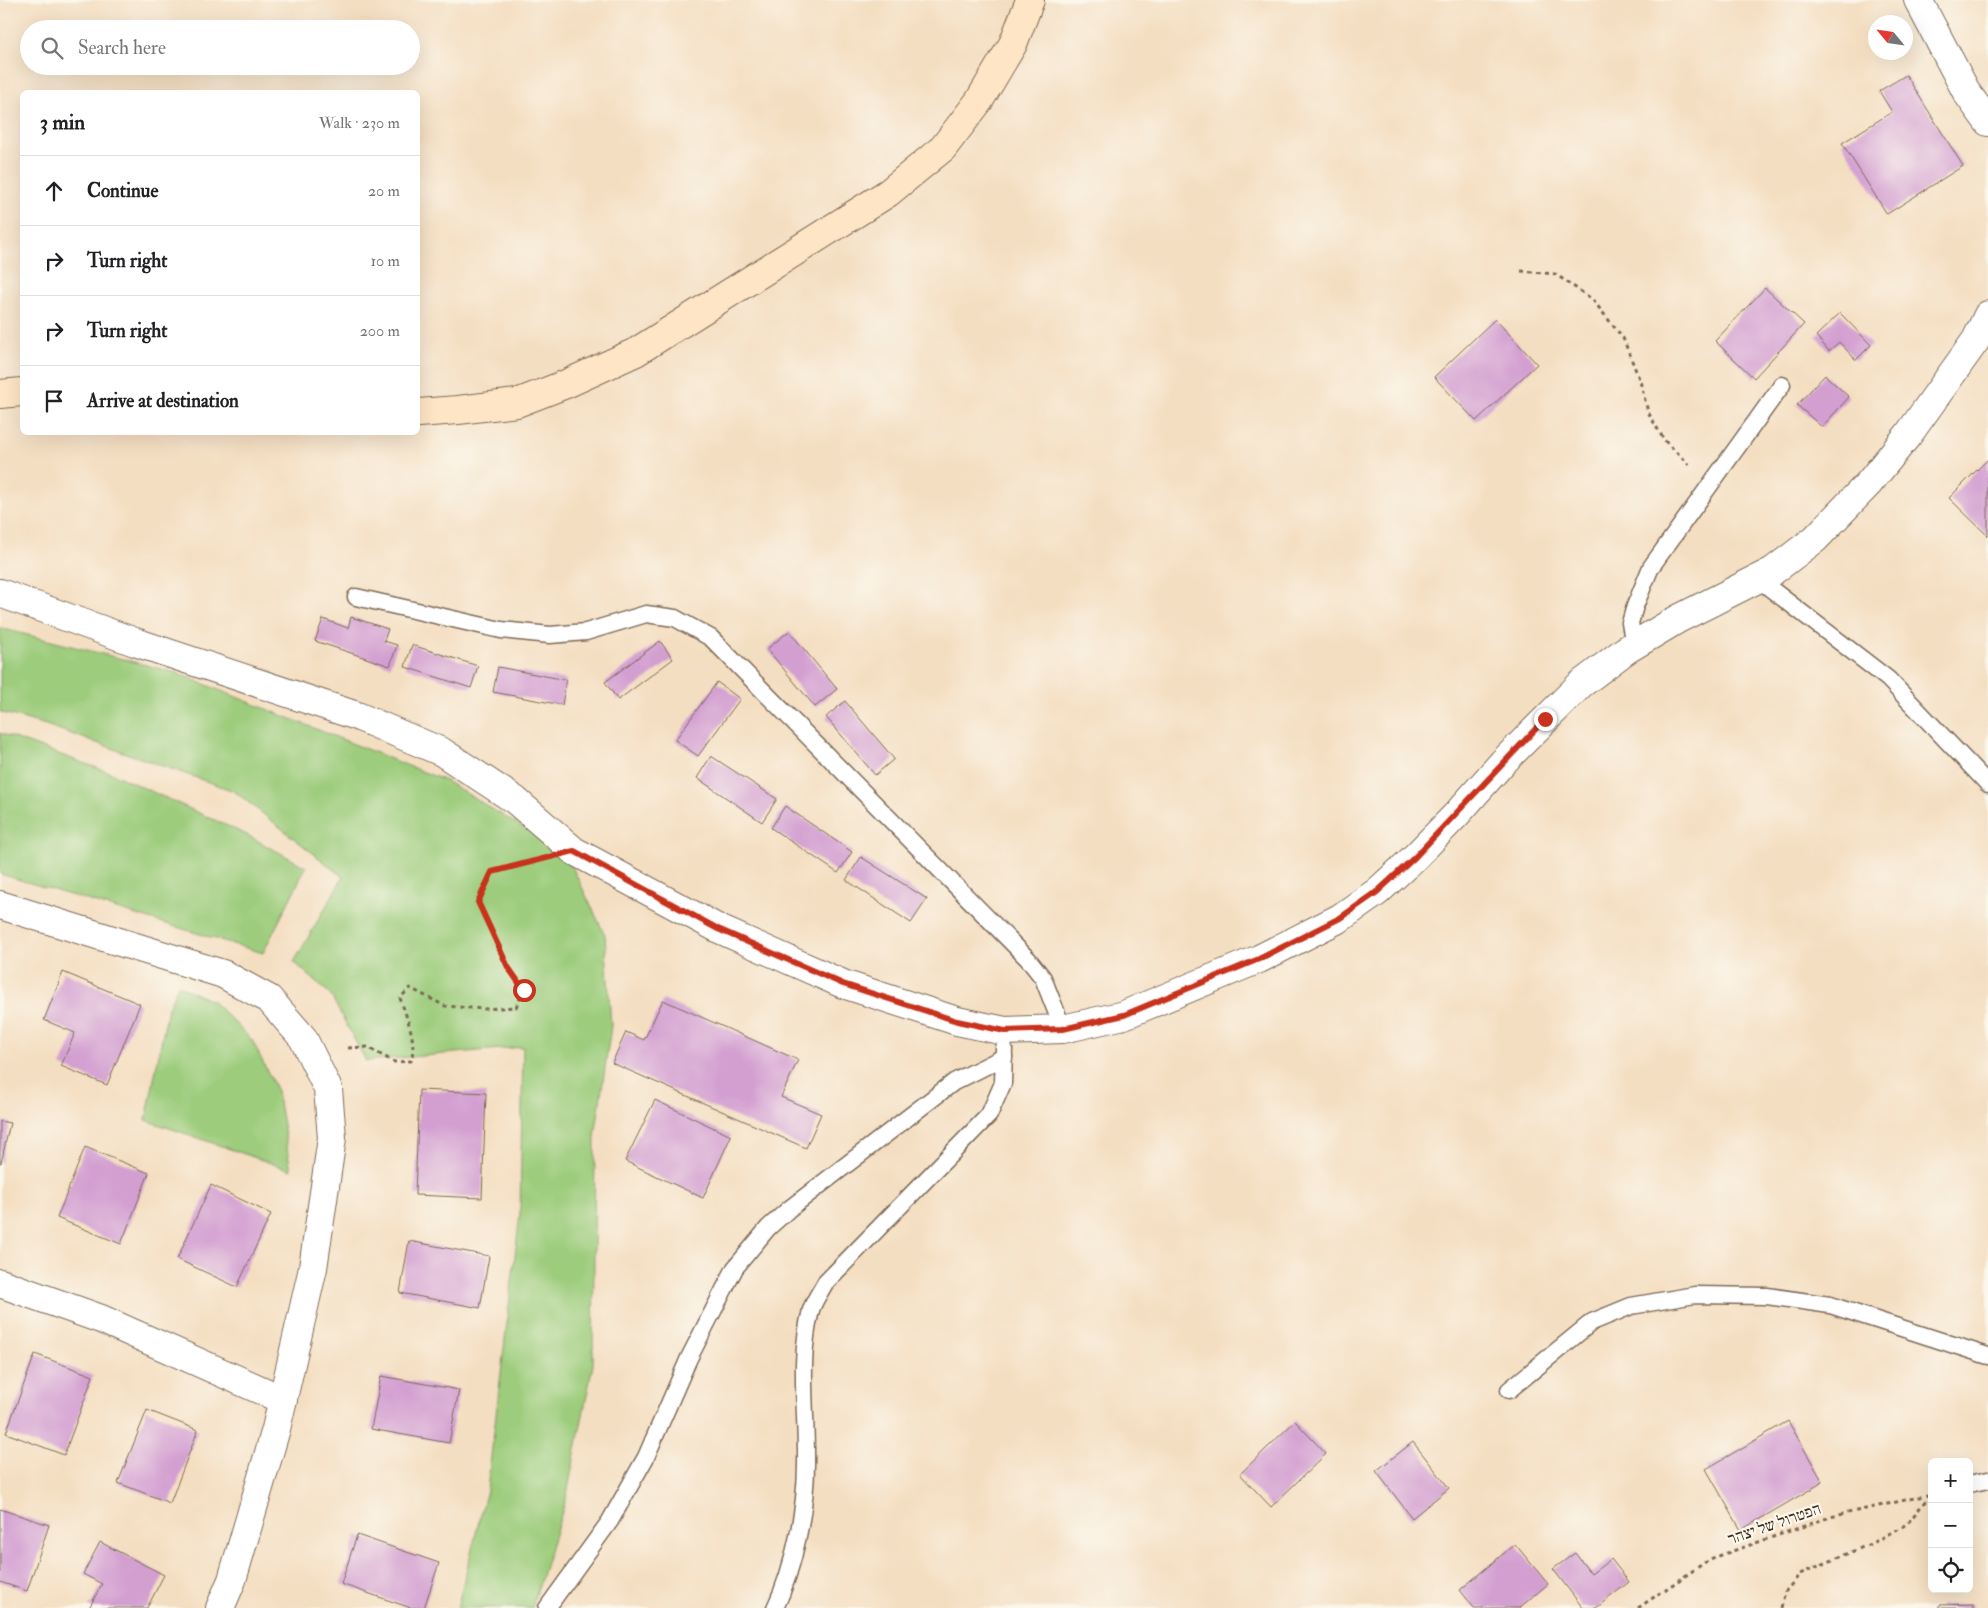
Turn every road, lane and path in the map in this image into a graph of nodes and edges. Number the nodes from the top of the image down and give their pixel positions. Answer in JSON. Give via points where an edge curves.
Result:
{"nodes":[{"id":1,"x":1030,"y":0,"type":"edge"},
{"id":2,"x":1918,"y":0,"type":"edge"},
{"id":3,"x":1988,"y":122,"type":"edge"},
{"id":4,"x":1521,"y":271,"type":"dead end"},
{"id":5,"x":1988,"y":315,"type":"edge"},
{"id":6,"x":1982,"y":342,"type":"edge"},
{"id":7,"x":1782,"y":385,"type":"dead end"},
{"id":8,"x":20,"y":392,"type":"edge"},
{"id":9,"x":0,"y":394,"type":"edge"},
{"id":10,"x":420,"y":413,"type":"edge"},
{"id":11,"x":1710,"y":485,"type":"junction"},
{"id":12,"x":1758,"y":579,"type":"junction"},
{"id":13,"x":0,"y":593,"type":"edge"},
{"id":14,"x":356,"y":597,"type":"dead end"},
{"id":15,"x":1634,"y":645,"type":"junction"},
{"id":16,"x":1988,"y":784,"type":"edge"},
{"id":17,"x":574,"y":851,"type":"junction"},
{"id":18,"x":0,"y":905,"type":"edge"},
{"id":19,"x":1063,"y":1029,"type":"junction"},
{"id":20,"x":1004,"y":1044,"type":"junction"},
{"id":21,"x":312,"y":1055,"type":"junction"},
{"id":22,"x":0,"y":1283,"type":"edge"},
{"id":23,"x":1988,"y":1356,"type":"edge"},
{"id":24,"x":1508,"y":1390,"type":"dead end"},
{"id":25,"x":283,"y":1400,"type":"junction"},
{"id":26,"x":1988,"y":1480,"type":"edge"},
{"id":27,"x":1973,"y":1483,"type":"edge"},
{"id":28,"x":1928,"y":1495,"type":"edge"},
{"id":29,"x":1928,"y":1499,"type":"edge"},
{"id":30,"x":220,"y":1608,"type":"edge"},
{"id":31,"x":546,"y":1608,"type":"edge"},
{"id":32,"x":775,"y":1608,"type":"edge"},
{"id":33,"x":1638,"y":1608,"type":"edge"},
{"id":34,"x":1781,"y":1608,"type":"edge"}],
"edges":[{"from":1,"to":10,"type":"street","via":[[1013,44],[979,101],[943,148],[888,193],[636,352],[517,403]]},
{"from":2,"to":3,"type":"street","via":[[1968,93]]},
{"from":4,"to":11,"type":"path","via":[[1555,274],[1592,299],[1623,338],[1648,412],[1664,440]]},
{"from":5,"to":6,"type":"street"},
{"from":6,"to":12,"type":"street","via":[[1869,482],[1815,539]]},
{"from":7,"to":11,"type":"lane"},
{"from":8,"to":9,"type":"street"},
{"from":11,"to":15,"type":"lane","via":[[1651,567],[1630,623]]},
{"from":12,"to":15,"type":"street"},
{"from":12,"to":16,"type":"lane","via":[[1888,679]]},
{"from":13,"to":17,"type":"street","via":[[357,716],[442,752],[515,800]]},
{"from":14,"to":19,"type":"lane","via":[[501,630],[550,635],[586,632],[646,614],[675,618],[711,638],[1028,959],[1043,978]]},
{"from":15,"to":19,"type":"street","via":[[1581,684],[1415,857],[1377,892],[1340,918],[1259,959],[1124,1015]]},
{"from":17,"to":20,"type":"street","via":[[718,929],[843,984],[957,1021]]},
{"from":17,"to":21,"type":"path","via":[[492,872],[478,902],[508,967],[524,990],[516,1007],[484,1010],[445,1006],[410,988],[400,998],[414,1041],[411,1061],[394,1062],[367,1048],[330,1049]]},
{"from":18,"to":21,"type":"street","via":[[223,974],[269,999],[303,1038]]},
{"from":19,"to":20,"type":"street"},
{"from":20,"to":31,"type":"lane","via":[[789,1209],[768,1228],[735,1268],[689,1358],[646,1457],[610,1521]]},
{"from":20,"to":32,"type":"lane","via":[[1003,1083],[989,1115],[826,1283],[812,1307],[806,1334],[806,1466],[799,1531],[783,1591]]},
{"from":21,"to":25,"type":"street","via":[[328,1089],[332,1138],[313,1268]]},
{"from":22,"to":25,"type":"street","via":[[101,1319]]},
{"from":23,"to":24,"type":"lane","via":[[1830,1304],[1767,1296],[1695,1295],[1631,1306],[1592,1322]]},
{"from":25,"to":30,"type":"street","via":[[232,1580]]},
{"from":26,"to":27,"type":"lane"},
{"from":28,"to":33,"type":"path","name":"הפטרול של יצהר","via":[[1830,1517],[1710,1559]]},
{"from":29,"to":34,"type":"path","via":[[1906,1524],[1870,1544],[1800,1574],[1786,1592]]}]}
